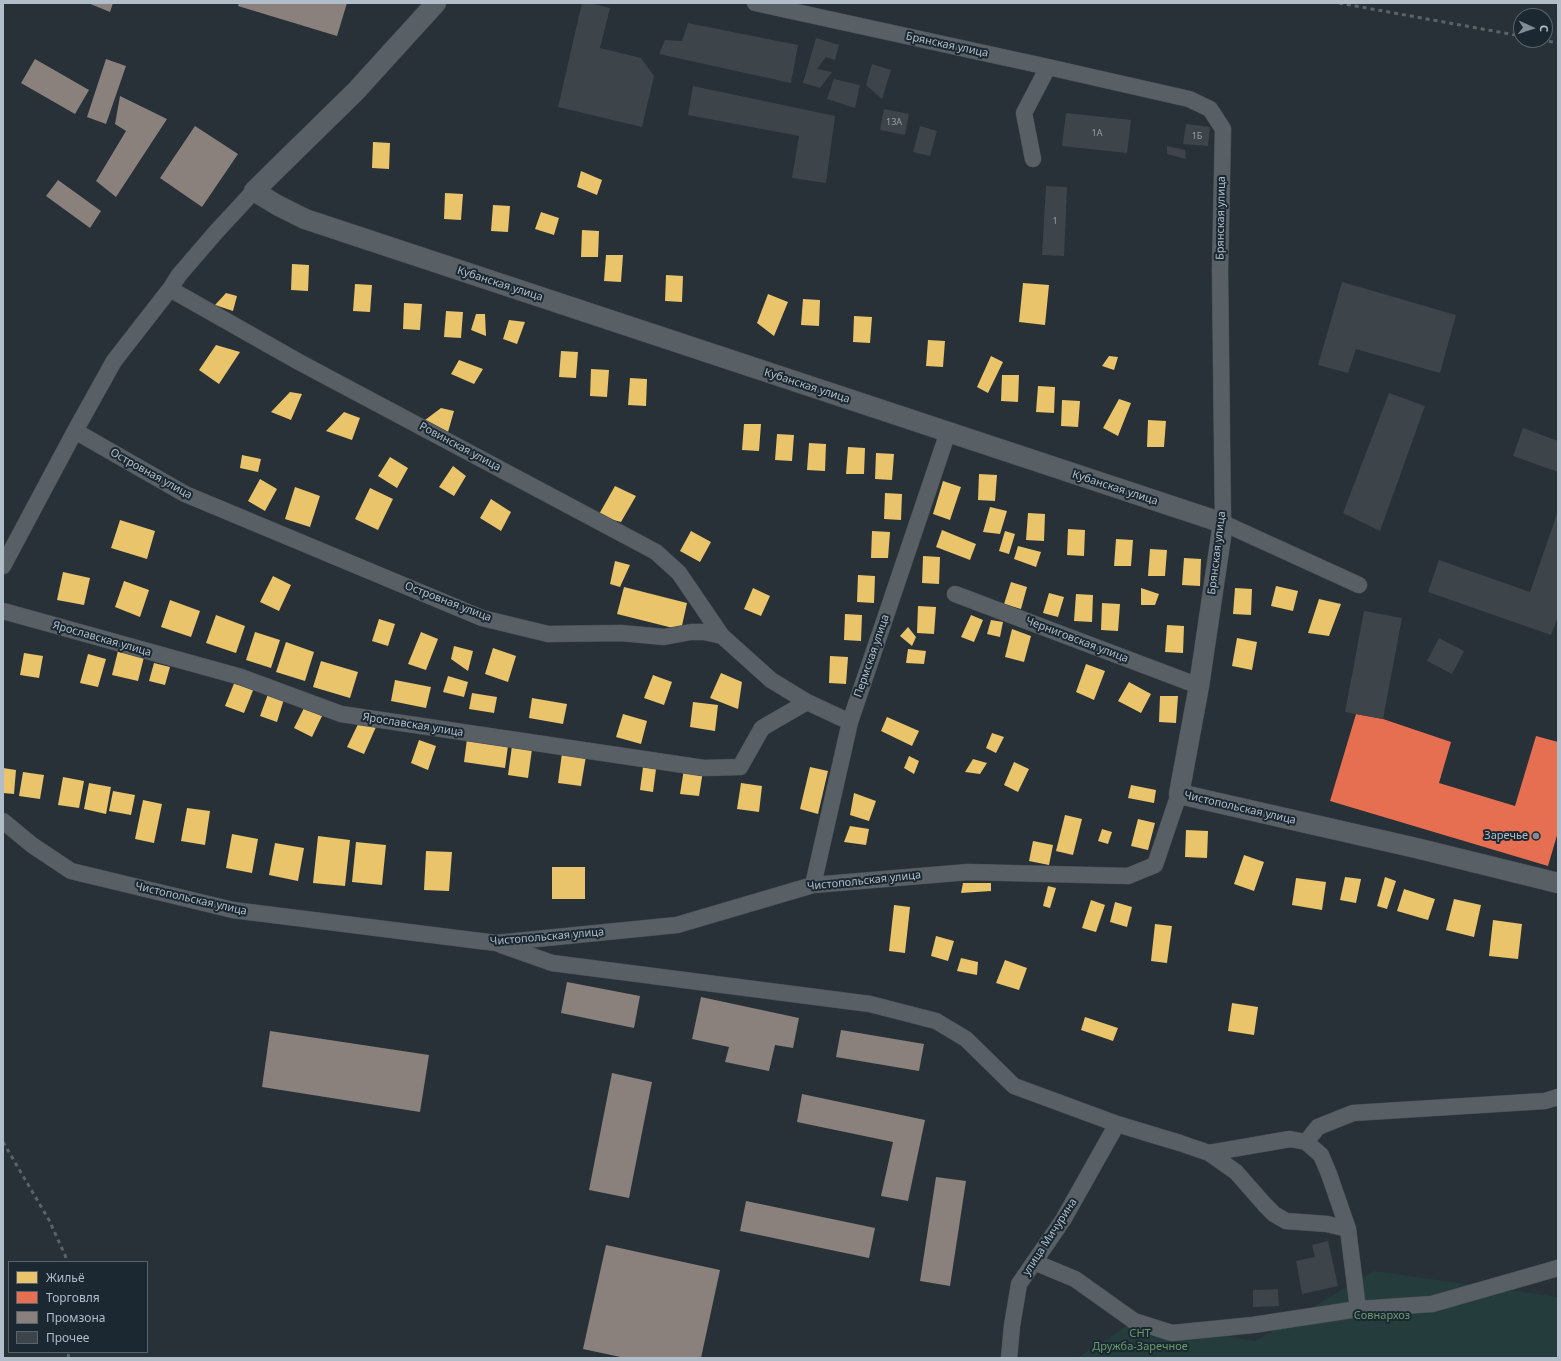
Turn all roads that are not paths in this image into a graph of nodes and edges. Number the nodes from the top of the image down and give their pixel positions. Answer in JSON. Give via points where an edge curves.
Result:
{"nodes":[{"id":1,"x":436,"y":3,"type":"edge"},
{"id":2,"x":755,"y":3,"type":"edge"},
{"id":3,"x":1048,"y":67,"type":"junction"},
{"id":4,"x":1033,"y":159,"type":"dead end"},
{"id":5,"x":254,"y":191,"type":"junction"},
{"id":6,"x":170,"y":289,"type":"junction"},
{"id":7,"x":74,"y":431,"type":"junction"},
{"id":8,"x":948,"y":432,"type":"junction"},
{"id":9,"x":1223,"y":523,"type":"junction"},
{"id":10,"x":3,"y":566,"type":"edge"},
{"id":11,"x":1359,"y":585,"type":"dead end"},
{"id":12,"x":955,"y":594,"type":"dead end"},
{"id":13,"x":3,"y":611,"type":"edge"},
{"id":14,"x":722,"y":636,"type":"junction"},
{"id":15,"x":1199,"y":686,"type":"junction"},
{"id":16,"x":807,"y":702,"type":"junction"},
{"id":17,"x":850,"y":722,"type":"junction"},
{"id":18,"x":1179,"y":794,"type":"junction"},
{"id":19,"x":3,"y":821,"type":"edge"},
{"id":20,"x":1558,"y":884,"type":"edge"},
{"id":21,"x":812,"y":885,"type":"junction"},
{"id":22,"x":496,"y":943,"type":"junction"},
{"id":23,"x":1558,"y":1097,"type":"edge"},
{"id":24,"x":1117,"y":1124,"type":"junction"},
{"id":25,"x":1306,"y":1142,"type":"junction"},
{"id":26,"x":1210,"y":1153,"type":"junction"},
{"id":27,"x":1348,"y":1229,"type":"junction"},
{"id":28,"x":1034,"y":1262,"type":"junction"},
{"id":29,"x":1558,"y":1268,"type":"edge"},
{"id":30,"x":1358,"y":1309,"type":"junction"},
{"id":31,"x":1009,"y":1358,"type":"edge"}],
"edges":[{"from":1,"to":5,"type":"street","via":[[356,91]]},
{"from":2,"to":3,"type":"street","name":"Брянская улица"},
{"from":3,"to":4,"type":"street","via":[[1024,113]]},
{"from":3,"to":9,"type":"street","name":"Брянская улица","via":[[1189,100],[1210,109],[1223,129],[1220,270]]},
{"from":5,"to":6,"type":"street","via":[[179,275]]},
{"from":5,"to":8,"type":"street","name":"Кубанская улица","via":[[305,219]]},
{"from":6,"to":7,"type":"street","via":[[114,361]]},
{"from":6,"to":14,"type":"street","name":"Ровинская улица","via":[[299,362],[656,552],[679,573]]},
{"from":7,"to":10,"type":"street"},
{"from":7,"to":14,"type":"street","name":"Островная улица","via":[[185,494],[482,618],[548,634],[621,633],[664,637],[704,632]]},
{"from":8,"to":9,"type":"street","name":"Кубанская улица"},
{"from":8,"to":17,"type":"street","name":"Пермская улица"},
{"from":9,"to":11,"type":"street","name":"Кубанская улица"},
{"from":9,"to":15,"type":"street","name":"Брянская улица"},
{"from":12,"to":15,"type":"street","name":"Черниговская улица"},
{"from":13,"to":16,"type":"street","name":"Ярославская улица","via":[[241,678],[341,714],[704,768],[740,767],[762,728]]},
{"from":14,"to":16,"type":"street","via":[[771,680]]},
{"from":15,"to":18,"type":"street","name":"Брянская улица"},
{"from":16,"to":17,"type":"street"},
{"from":17,"to":21,"type":"street","name":"Пермская улица"},
{"from":18,"to":20,"type":"street","name":"Чистопольская улица","via":[[1416,848]]},
{"from":18,"to":21,"type":"street","name":"Чистопольская улица","via":[[1155,865],[1128,876],[968,872]]},
{"from":19,"to":22,"type":"street","name":"Чистопольская улица","via":[[32,845],[71,871],[233,910]]},
{"from":21,"to":22,"type":"street","name":"Чистопольская улица","via":[[677,925]]},
{"from":22,"to":24,"type":"street","via":[[552,963],[870,1004],[936,1021],[966,1039],[1014,1086]]},
{"from":23,"to":25,"type":"street","via":[[1545,1101],[1353,1113],[1318,1127]]},
{"from":24,"to":26,"type":"street"},
{"from":24,"to":28,"type":"street","name":"улица Мичурина","via":[[1063,1220]]},
{"from":25,"to":26,"type":"street","via":[[1290,1139]]},
{"from":25,"to":27,"type":"street","via":[[1321,1155]]},
{"from":26,"to":27,"type":"street","via":[[1236,1172],[1274,1214],[1286,1221],[1327,1224]]},
{"from":27,"to":30,"type":"street"},
{"from":28,"to":30,"type":"street","via":[[1075,1280],[1134,1321],[1172,1333],[1253,1325]]},
{"from":28,"to":31,"type":"street","name":"улица Мичурина","via":[[1020,1284]]},
{"from":29,"to":30,"type":"street","via":[[1432,1304]]}]}
